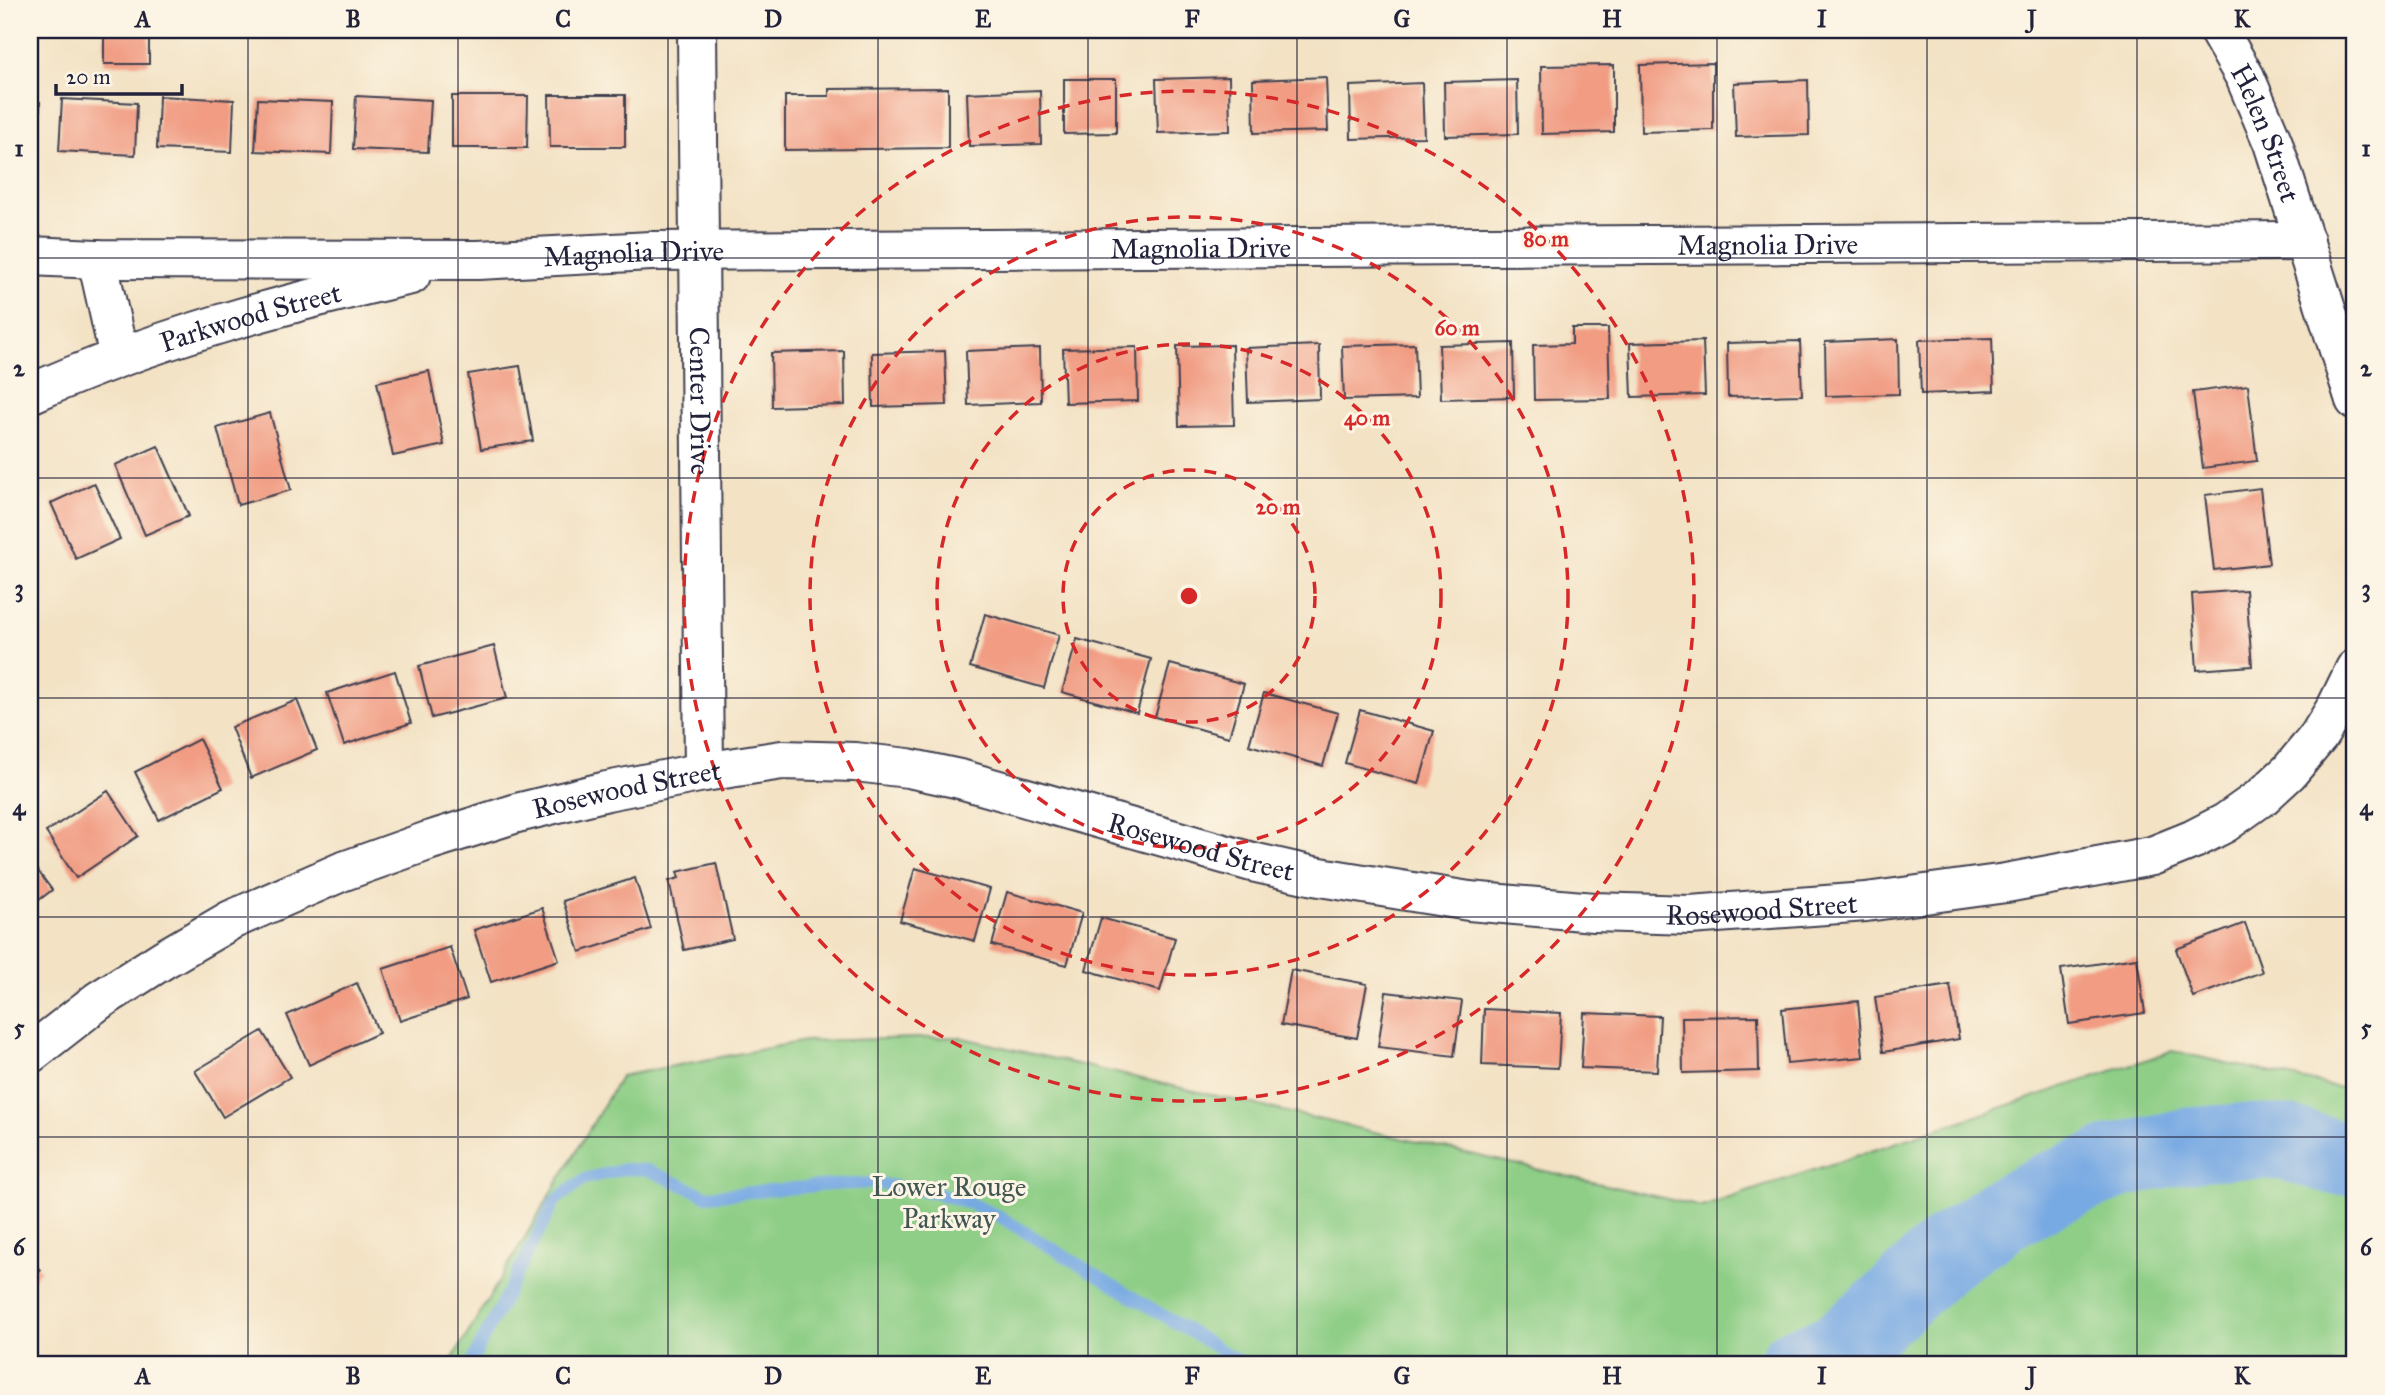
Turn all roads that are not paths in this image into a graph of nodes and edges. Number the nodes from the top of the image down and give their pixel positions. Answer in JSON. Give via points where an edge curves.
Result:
{"nodes":[{"id":1,"x":697,"y":30,"type":"edge"},
{"id":2,"x":2218,"y":30,"type":"edge"},
{"id":3,"x":2305,"y":241,"type":"junction"},
{"id":4,"x":699,"y":251,"type":"junction"},
{"id":5,"x":30,"y":256,"type":"edge"},
{"id":6,"x":97,"y":259,"type":"junction"},
{"id":7,"x":478,"y":260,"type":"junction"},
{"id":8,"x":118,"y":357,"type":"junction"},
{"id":9,"x":30,"y":394,"type":"edge"},
{"id":10,"x":2355,"y":400,"type":"edge"},
{"id":11,"x":2355,"y":669,"type":"edge"},
{"id":12,"x":704,"y":772,"type":"junction"},
{"id":13,"x":30,"y":1054,"type":"edge"}],
"edges":[{"from":1,"to":4,"type":"street","name":"Center Drive"},
{"from":2,"to":3,"type":"street","name":"Helen Street","via":[[2273,143]]},
{"from":3,"to":4,"type":"street","name":"Magnolia Drive"},
{"from":3,"to":10,"type":"street"},
{"from":4,"to":7,"type":"street","name":"Magnolia Drive"},
{"from":4,"to":12,"type":"street","name":"Center Drive"},
{"from":5,"to":6,"type":"street","name":"Magnolia Drive"},
{"from":6,"to":7,"type":"street","name":"Magnolia Drive"},
{"from":6,"to":8,"type":"street"},
{"from":7,"to":8,"type":"street","name":"Parkwood Street","via":[[239,316]]},
{"from":8,"to":9,"type":"street","name":"Parkwood Street"},
{"from":11,"to":12,"type":"street","name":"Rosewood Street","via":[[2318,737],[2263,796],[2194,839],[2152,856],[1866,902],[1690,915],[1469,901],[1314,876],[908,768],[782,760]]},
{"from":12,"to":13,"type":"street","name":"Rosewood Street","via":[[517,813],[341,872],[231,920],[163,958]]}]}
